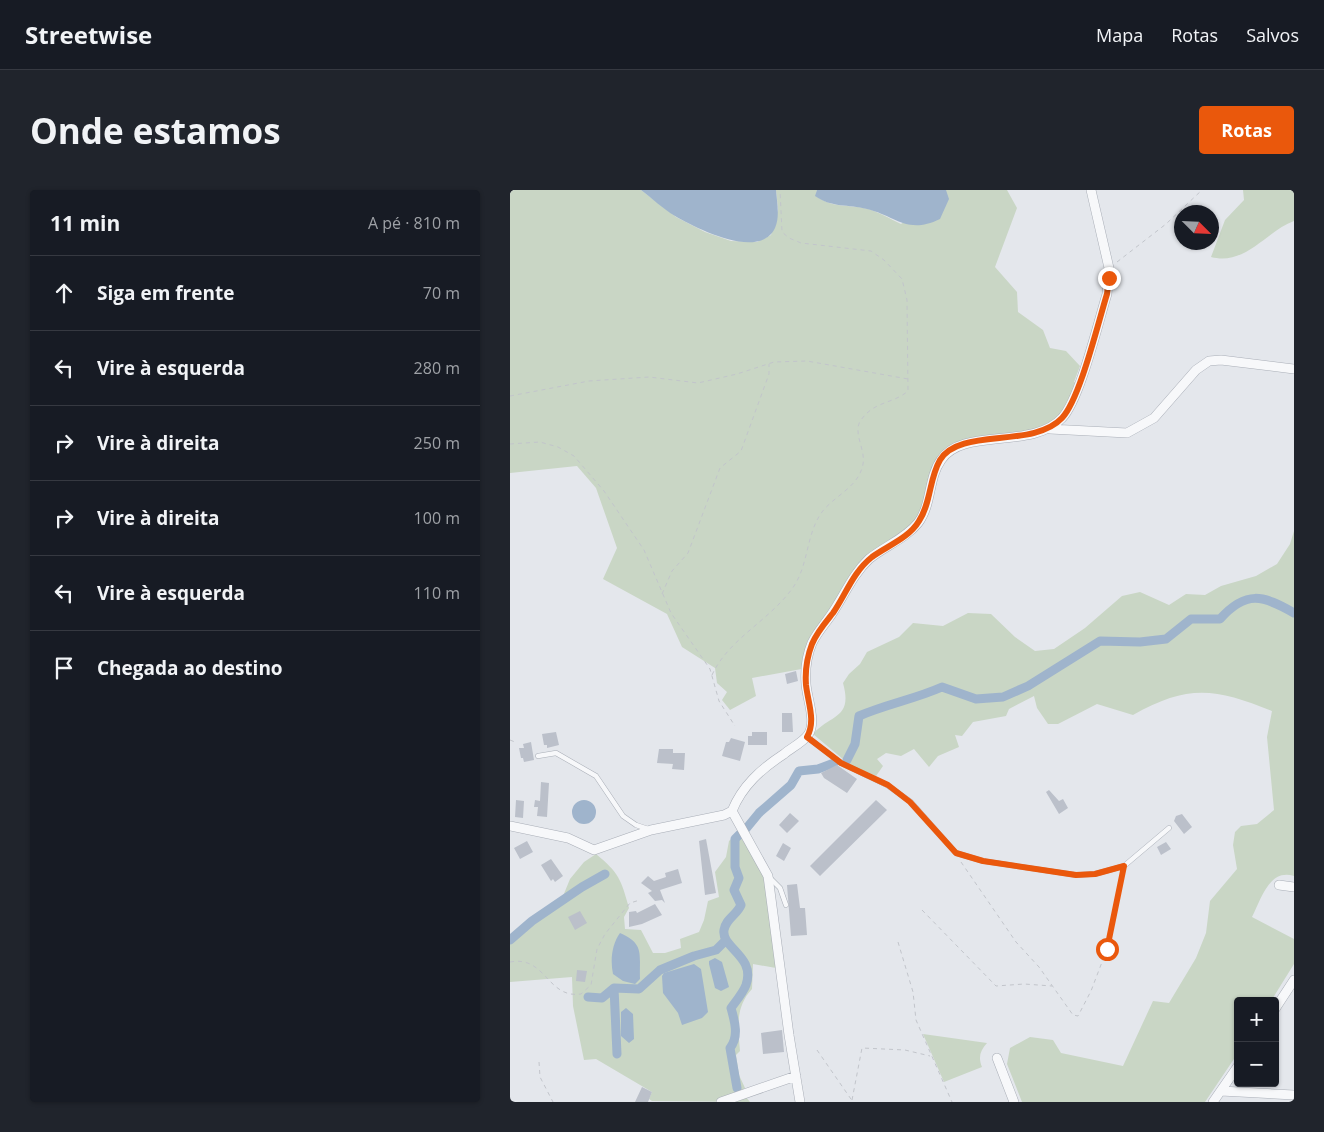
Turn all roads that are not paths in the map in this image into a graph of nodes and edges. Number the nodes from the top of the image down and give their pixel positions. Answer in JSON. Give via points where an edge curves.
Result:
{"nodes":[{"id":1,"x":1091,"y":190,"type":"edge"},
{"id":2,"x":1294,"y":369,"type":"edge"},
{"id":3,"x":1050,"y":429,"type":"junction"},
{"id":4,"x":807,"y":737,"type":"junction"},
{"id":5,"x":538,"y":756,"type":"dead end"},
{"id":6,"x":732,"y":812,"type":"junction"},
{"id":7,"x":510,"y":826,"type":"edge"},
{"id":8,"x":1169,"y":828,"type":"dead end"},
{"id":9,"x":652,"y":830,"type":"junction"},
{"id":10,"x":768,"y":876,"type":"junction"},
{"id":11,"x":1278,"y":886,"type":"dead end"},
{"id":12,"x":1294,"y":887,"type":"edge"},
{"id":13,"x":786,"y":905,"type":"dead end"},
{"id":14,"x":1294,"y":980,"type":"edge"},
{"id":15,"x":1284,"y":995,"type":"junction"},
{"id":16,"x":1294,"y":996,"type":"edge"},
{"id":17,"x":1279,"y":1003,"type":"edge"},
{"id":18,"x":997,"y":1058,"type":"dead end"},
{"id":19,"x":1234,"y":1072,"type":"edge"},
{"id":20,"x":796,"y":1076,"type":"junction"},
{"id":21,"x":1221,"y":1091,"type":"junction"},
{"id":22,"x":1294,"y":1095,"type":"edge"},
{"id":23,"x":721,"y":1102,"type":"edge"},
{"id":24,"x":800,"y":1102,"type":"edge"},
{"id":25,"x":1014,"y":1102,"type":"edge"},
{"id":26,"x":1213,"y":1102,"type":"edge"}],
"edges":[{"from":1,"to":3,"type":"street","via":[[1108,268],[1107,294],[1073,401],[1063,418]]},
{"from":2,"to":3,"type":"street","via":[[1209,361],[1196,370],[1154,418],[1127,432]]},
{"from":3,"to":4,"type":"street","via":[[1033,435],[966,444],[940,460],[919,521],[909,533],[870,558],[859,570],[812,645],[807,662],[811,730]]},
{"from":4,"to":6,"type":"street","via":[[766,766],[738,797]]},
{"from":4,"to":8,"type":"lane","via":[[841,763],[888,785],[910,802],[956,853],[983,861],[1076,875],[1095,874],[1124,866]]},
{"from":5,"to":9,"type":"lane","via":[[556,754],[596,776],[624,816],[636,825]]},
{"from":6,"to":9,"type":"street"},
{"from":6,"to":10,"type":"street"},
{"from":7,"to":9,"type":"street","via":[[568,838],[594,850]]},
{"from":10,"to":13,"type":"lane","via":[[780,888]]},
{"from":10,"to":20,"type":"street"},
{"from":11,"to":12,"type":"street"},
{"from":14,"to":15,"type":"street"},
{"from":15,"to":16,"type":"street"},
{"from":15,"to":17,"type":"street"},
{"from":18,"to":25,"type":"street"},
{"from":19,"to":21,"type":"street"},
{"from":20,"to":23,"type":"street"},
{"from":20,"to":24,"type":"street"},
{"from":21,"to":22,"type":"street"},
{"from":21,"to":26,"type":"street"}]}
